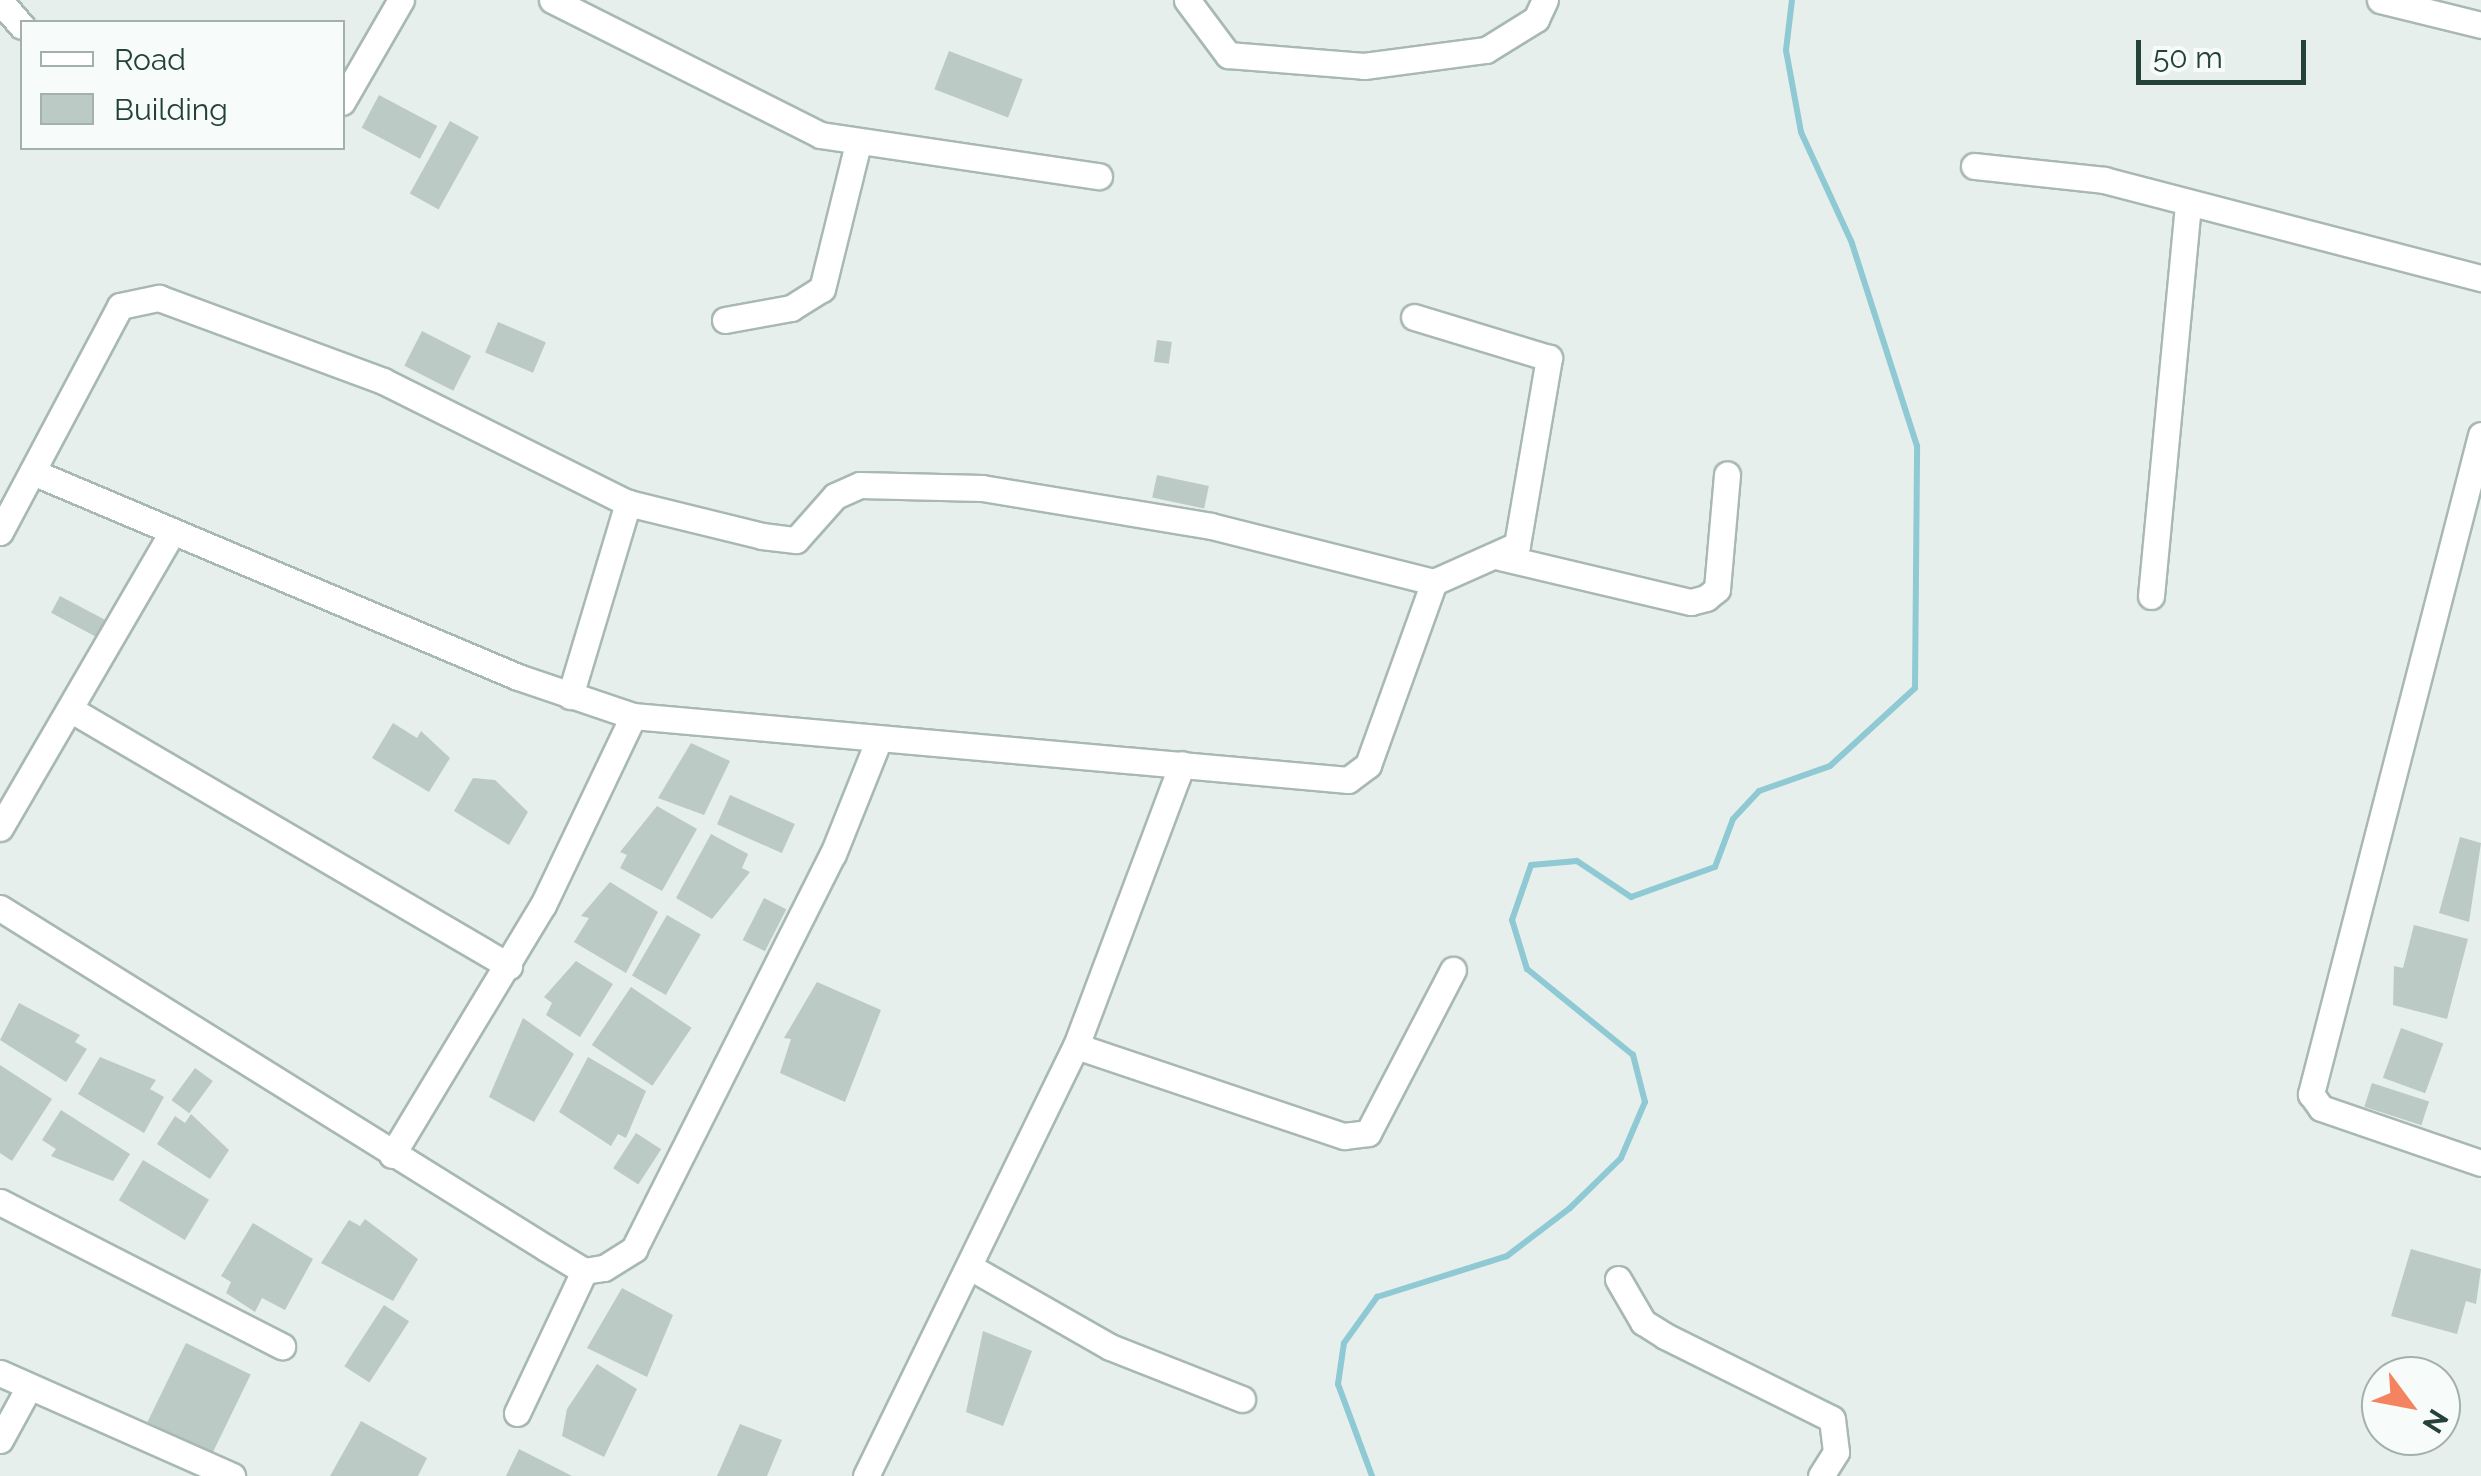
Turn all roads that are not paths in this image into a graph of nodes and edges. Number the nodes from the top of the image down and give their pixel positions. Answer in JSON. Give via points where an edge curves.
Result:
{"nodes":[{"id":1,"x":402,"y":0,"type":"edge"},
{"id":2,"x":552,"y":0,"type":"edge"},
{"id":3,"x":1188,"y":0,"type":"edge"},
{"id":4,"x":1545,"y":0,"type":"edge"},
{"id":5,"x":2380,"y":0,"type":"edge"},
{"id":6,"x":0,"y":1,"type":"edge"},
{"id":7,"x":20,"y":24,"type":"edge"},
{"id":8,"x":2481,"y":25,"type":"edge"},
{"id":9,"x":345,"y":97,"type":"edge"},
{"id":10,"x":858,"y":144,"type":"junction"},
{"id":11,"x":1974,"y":166,"type":"dead end"},
{"id":12,"x":1099,"y":176,"type":"dead end"},
{"id":13,"x":2188,"y":204,"type":"junction"},
{"id":14,"x":2481,"y":278,"type":"edge"},
{"id":15,"x":1414,"y":317,"type":"dead end"},
{"id":16,"x":725,"y":320,"type":"dead end"},
{"id":17,"x":2481,"y":435,"type":"edge"},
{"id":18,"x":35,"y":473,"type":"junction"},
{"id":19,"x":1727,"y":474,"type":"dead end"},
{"id":20,"x":628,"y":503,"type":"junction"},
{"id":21,"x":0,"y":532,"type":"edge"},
{"id":22,"x":172,"y":532,"type":"junction"},
{"id":23,"x":1500,"y":557,"type":"junction"},
{"id":24,"x":1434,"y":582,"type":"junction"},
{"id":25,"x":2151,"y":596,"type":"dead end"},
{"id":26,"x":570,"y":696,"type":"junction"},
{"id":27,"x":74,"y":712,"type":"junction"},
{"id":28,"x":633,"y":716,"type":"junction"},
{"id":29,"x":879,"y":739,"type":"junction"},
{"id":30,"x":1182,"y":764,"type":"junction"},
{"id":31,"x":0,"y":828,"type":"edge"},
{"id":32,"x":0,"y":908,"type":"edge"},
{"id":33,"x":509,"y":966,"type":"junction"},
{"id":34,"x":1453,"y":970,"type":"dead end"},
{"id":35,"x":1076,"y":1046,"type":"junction"},
{"id":36,"x":392,"y":1155,"type":"junction"},
{"id":37,"x":2481,"y":1163,"type":"edge"},
{"id":38,"x":0,"y":1202,"type":"edge"},
{"id":39,"x":970,"y":1267,"type":"junction"},
{"id":40,"x":584,"y":1271,"type":"junction"},
{"id":41,"x":1618,"y":1278,"type":"dead end"},
{"id":42,"x":282,"y":1346,"type":"dead end"},
{"id":43,"x":0,"y":1372,"type":"edge"},
{"id":44,"x":29,"y":1386,"type":"junction"},
{"id":45,"x":1242,"y":1399,"type":"dead end"},
{"id":46,"x":517,"y":1413,"type":"dead end"},
{"id":47,"x":0,"y":1440,"type":"edge"},
{"id":48,"x":232,"y":1476,"type":"edge"},
{"id":49,"x":866,"y":1476,"type":"edge"},
{"id":50,"x":1820,"y":1476,"type":"edge"}],
"edges":[{"from":1,"to":9,"type":"street"},
{"from":2,"to":10,"type":"street","via":[[775,118]]},
{"from":3,"to":4,"type":"street","via":[[1228,55],[1364,66],[1486,50],[1536,20]]},
{"from":5,"to":8,"type":"street"},
{"from":6,"to":7,"type":"street"},
{"from":10,"to":12,"type":"street"},
{"from":10,"to":16,"type":"street","via":[[822,289],[791,308]]},
{"from":11,"to":13,"type":"street","via":[[2022,165]]},
{"from":13,"to":14,"type":"street"},
{"from":13,"to":25,"type":"street"},
{"from":15,"to":23,"type":"street","via":[[1549,358],[1526,519]]},
{"from":17,"to":37,"type":"street","via":[[2311,1094],[2321,1108]]},
{"from":18,"to":20,"type":"street","via":[[120,306],[159,298],[382,382]]},
{"from":18,"to":21,"type":"street"},
{"from":18,"to":22,"type":"street"},
{"from":19,"to":23,"type":"street","via":[[1718,589],[1706,598]]},
{"from":20,"to":24,"type":"street","via":[[790,542],[860,485],[982,488],[1192,522]]},
{"from":20,"to":26,"type":"street"},
{"from":22,"to":26,"type":"street"},
{"from":22,"to":27,"type":"street"},
{"from":23,"to":24,"type":"street"},
{"from":24,"to":30,"type":"street","via":[[1360,774]]},
{"from":26,"to":28,"type":"street"},
{"from":27,"to":31,"type":"street"},
{"from":27,"to":33,"type":"street"},
{"from":28,"to":29,"type":"street"},
{"from":28,"to":33,"type":"street"},
{"from":29,"to":30,"type":"street","via":[[984,740]]},
{"from":29,"to":40,"type":"street","via":[[833,854],[634,1249]]},
{"from":30,"to":35,"type":"street"},
{"from":32,"to":36,"type":"street"},
{"from":33,"to":36,"type":"street"},
{"from":34,"to":35,"type":"street","via":[[1368,1133],[1344,1136]]},
{"from":35,"to":39,"type":"street"},
{"from":36,"to":40,"type":"street"},
{"from":38,"to":42,"type":"street"},
{"from":39,"to":45,"type":"street","via":[[1110,1348]]},
{"from":39,"to":49,"type":"street"},
{"from":40,"to":46,"type":"street"},
{"from":41,"to":50,"type":"street","via":[[1643,1322],[1664,1336],[1832,1419],[1836,1452]]},
{"from":43,"to":44,"type":"street"},
{"from":44,"to":47,"type":"street"},
{"from":44,"to":48,"type":"street"}]}
